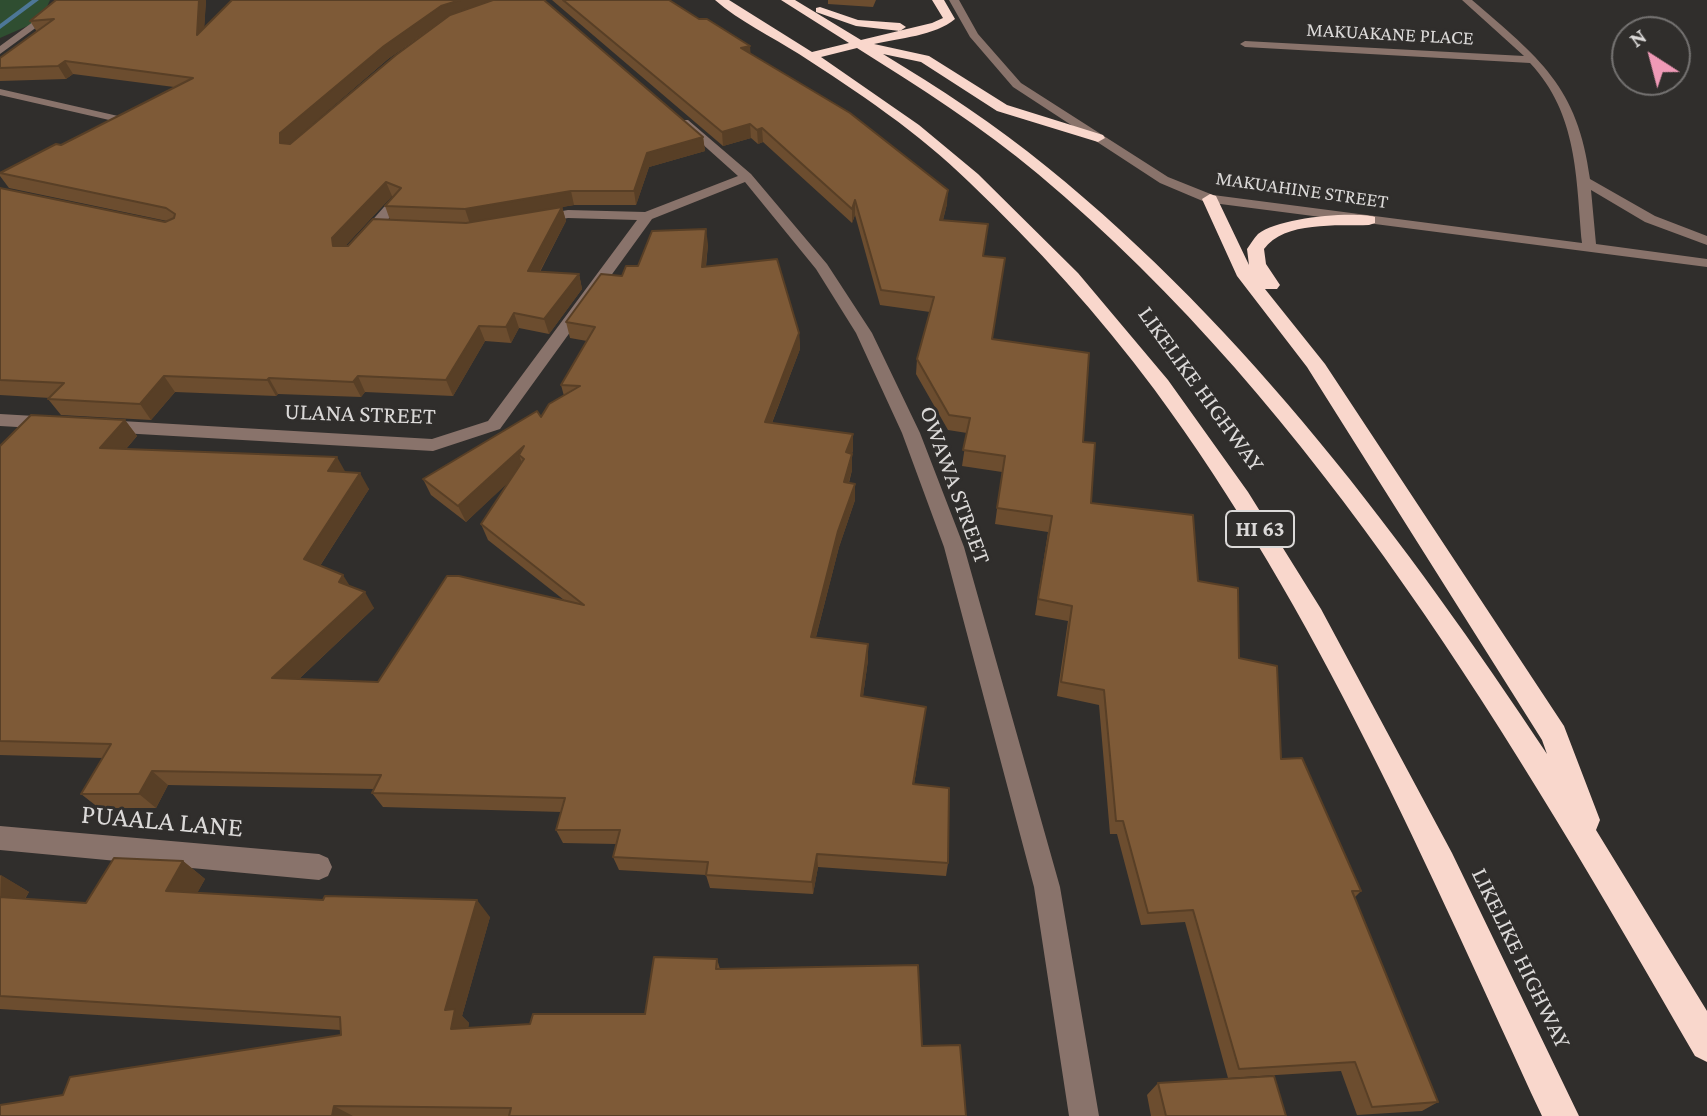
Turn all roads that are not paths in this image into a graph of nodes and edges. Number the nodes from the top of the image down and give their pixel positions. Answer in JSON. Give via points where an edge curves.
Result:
{"nodes":[{"id":1,"x":721,"y":0,"type":"edge"},
{"id":2,"x":936,"y":0,"type":"edge"},
{"id":3,"x":1467,"y":0,"type":"edge"},
{"id":4,"x":68,"y":1,"type":"edge"},
{"id":5,"x":788,"y":1,"type":"edge"},
{"id":6,"x":956,"y":4,"type":"edge"},
{"id":7,"x":1245,"y":44,"type":"dead end"},
{"id":8,"x":856,"y":45,"type":"junction"},
{"id":9,"x":0,"y":51,"type":"edge"},
{"id":10,"x":810,"y":56,"type":"junction"},
{"id":11,"x":1533,"y":60,"type":"junction"},
{"id":12,"x":0,"y":92,"type":"edge"},
{"id":13,"x":667,"y":108,"type":"edge"},
{"id":14,"x":130,"y":113,"type":"edge"},
{"id":15,"x":118,"y":119,"type":"junction"},
{"id":16,"x":91,"y":131,"type":"edge"},
{"id":17,"x":1098,"y":138,"type":"junction"},
{"id":18,"x":747,"y":177,"type":"junction"},
{"id":19,"x":1582,"y":180,"type":"junction"},
{"id":20,"x":1210,"y":199,"type":"junction"},
{"id":21,"x":396,"y":202,"type":"edge"},
{"id":22,"x":647,"y":216,"type":"junction"},
{"id":23,"x":1369,"y":220,"type":"junction"},
{"id":24,"x":527,"y":221,"type":"edge"},
{"id":25,"x":363,"y":239,"type":"edge"},
{"id":26,"x":1707,"y":241,"type":"edge"},
{"id":27,"x":1589,"y":246,"type":"junction"},
{"id":28,"x":1707,"y":263,"type":"edge"},
{"id":29,"x":1315,"y":364,"type":"junction"},
{"id":30,"x":0,"y":420,"type":"edge"},
{"id":31,"x":0,"y":838,"type":"edge"},
{"id":32,"x":1598,"y":856,"type":"junction"},
{"id":33,"x":319,"y":867,"type":"dead end"},
{"id":34,"x":1707,"y":1044,"type":"edge"},
{"id":35,"x":1084,"y":1116,"type":"edge"},
{"id":36,"x":1561,"y":1116,"type":"edge"}],
"edges":[{"from":1,"to":10,"type":"highway","name":"LIKELIKE HIGHWAY","number":"HI 63"},
{"from":2,"to":5,"type":"highway","via":[[929,20],[891,27],[856,23]]},
{"from":2,"to":8,"type":"highway","via":[[949,19],[943,23]]},
{"from":3,"to":11,"type":"street"},
{"from":4,"to":9,"type":"street"},
{"from":5,"to":8,"type":"highway","name":"LIKELIKE HIGHWAY"},
{"from":6,"to":17,"type":"street","name":"MAKUAHINE STREET","via":[[1006,75]]},
{"from":7,"to":11,"type":"street","name":"MAKUAKANE PLACE"},
{"from":8,"to":10,"type":"highway"},
{"from":8,"to":17,"type":"highway","via":[[925,59],[1002,108]]},
{"from":8,"to":32,"type":"highway","name":"LIKELIKE HIGHWAY","via":[[977,122],[1070,194],[1234,360],[1362,511]]},
{"from":10,"to":36,"type":"highway","name":"LIKELIKE HIGHWAY","number":"HI 63","via":[[971,176],[1067,270],[1226,474],[1372,722]]},
{"from":11,"to":19,"type":"street","via":[[1570,114]]},
{"from":12,"to":15,"type":"street"},
{"from":13,"to":18,"type":"street","name":"OWAWA STREET"},
{"from":14,"to":15,"type":"street"},
{"from":15,"to":16,"type":"street"},
{"from":17,"to":20,"type":"street","name":"MAKUAHINE STREET","via":[[1164,180]]},
{"from":18,"to":22,"type":"street"},
{"from":18,"to":35,"type":"street","name":"OWAWA STREET","via":[[822,267],[864,333],[911,433],[954,547],[1047,887]]},
{"from":19,"to":26,"type":"street","via":[[1650,219]]},
{"from":19,"to":27,"type":"street"},
{"from":20,"to":23,"type":"street","name":"MAKUAHINE STREET"},
{"from":20,"to":29,"type":"highway","via":[[1246,276]]},
{"from":21,"to":25,"type":"street","via":[[381,227]]},
{"from":22,"to":24,"type":"street","via":[[568,214]]},
{"from":22,"to":30,"type":"street","name":"ULANA STREET","via":[[494,425],[433,445]]},
{"from":23,"to":27,"type":"street","name":"MAKUAHINE STREET"},
{"from":23,"to":29,"type":"highway","via":[[1281,229],[1257,245],[1257,264],[1306,337]]},
{"from":27,"to":28,"type":"street","name":"MAKUAHINE STREET"},
{"from":29,"to":32,"type":"highway","via":[[1554,735]]},
{"from":31,"to":33,"type":"street","name":"PUAALA LANE"},
{"from":32,"to":34,"type":"highway","name":"LIKELIKE HIGHWAY"}]}
